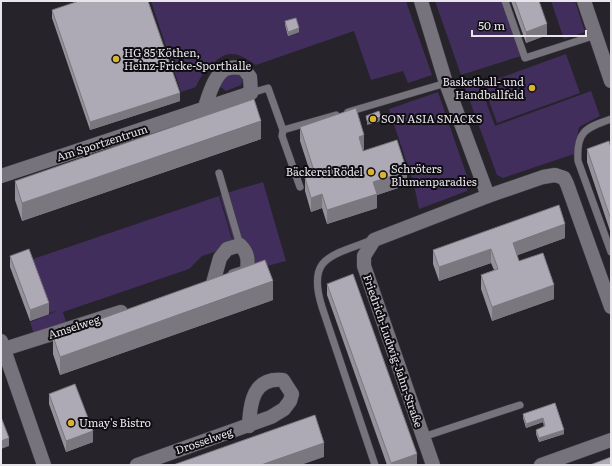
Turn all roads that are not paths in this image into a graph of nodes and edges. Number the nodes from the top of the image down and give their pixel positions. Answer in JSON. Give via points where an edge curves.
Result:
{"nodes":[{"id":1,"x":421,"y":1,"type":"edge"},
{"id":2,"x":505,"y":1,"type":"edge"},
{"id":3,"x":584,"y":1,"type":"edge"},
{"id":4,"x":596,"y":35,"type":"junction"},
{"id":5,"x":606,"y":52,"type":"edge"},
{"id":6,"x":611,"y":81,"type":"edge"},
{"id":7,"x":446,"y":83,"type":"junction"},
{"id":8,"x":251,"y":93,"type":"junction"},
{"id":9,"x":204,"y":110,"type":"junction"},
{"id":10,"x":611,"y":119,"type":"edge"},
{"id":11,"x":282,"y":130,"type":"junction"},
{"id":12,"x":219,"y":173,"type":"dead end"},
{"id":13,"x":1,"y":176,"type":"edge"},
{"id":14,"x":300,"y":187,"type":"dead end"},
{"id":15,"x":488,"y":196,"type":"junction"},
{"id":16,"x":374,"y":240,"type":"junction"},
{"id":17,"x":240,"y":245,"type":"junction"},
{"id":18,"x":611,"y":252,"type":"edge"},
{"id":19,"x":213,"y":283,"type":"junction"},
{"id":20,"x":198,"y":288,"type":"edge"},
{"id":21,"x":611,"y":308,"type":"edge"},
{"id":22,"x":132,"y":309,"type":"edge"},
{"id":23,"x":2,"y":347,"type":"edge"},
{"id":24,"x":520,"y":405,"type":"dead end"},
{"id":25,"x":249,"y":426,"type":"dead end"},
{"id":26,"x":423,"y":437,"type":"junction"},
{"id":27,"x":611,"y":440,"type":"edge"},
{"id":28,"x":44,"y":465,"type":"edge"},
{"id":29,"x":137,"y":465,"type":"edge"},
{"id":30,"x":375,"y":465,"type":"edge"},
{"id":31,"x":433,"y":465,"type":"edge"},
{"id":32,"x":540,"y":465,"type":"edge"}],
"edges":[{"from":1,"to":7,"type":"street"},
{"from":2,"to":4,"type":"lane","via":[[525,58]]},
{"from":3,"to":4,"type":"street"},
{"from":4,"to":5,"type":"street"},
{"from":5,"to":6,"type":"street"},
{"from":7,"to":11,"type":"lane"},
{"from":7,"to":15,"type":"street"},
{"from":8,"to":9,"type":"street","name":"Am Sportzentrum"},
{"from":8,"to":9,"type":"street","via":[[250,77],[243,68],[229,68],[220,74],[212,87]]},
{"from":8,"to":11,"type":"lane","via":[[268,88]]},
{"from":9,"to":13,"type":"street","name":"Am Sportzentrum"},
{"from":10,"to":18,"type":"lane","via":[[592,125],[581,135],[577,149],[578,161]]},
{"from":11,"to":14,"type":"lane"},
{"from":12,"to":17,"type":"lane"},
{"from":15,"to":16,"type":"street"},
{"from":15,"to":21,"type":"street","via":[[543,177],[555,175],[564,178]]},
{"from":16,"to":26,"type":"street","name":"Friedrich-Ludwig-Jahn-Straße","via":[[364,256],[364,266]]},
{"from":16,"to":30,"type":"lane","via":[[331,257],[322,263],[316,278],[318,295]]},
{"from":17,"to":19,"type":"street","via":[[223,253]]},
{"from":17,"to":19,"type":"street","via":[[248,257],[247,272]]},
{"from":19,"to":20,"type":"street"},
{"from":22,"to":23,"type":"street","name":"Amselweg"},
{"from":23,"to":28,"type":"street"},
{"from":24,"to":26,"type":"lane"},
{"from":25,"to":29,"type":"street","name":"Drosselweg"},
{"from":26,"to":31,"type":"street","name":"Friedrich-Ludwig-Jahn-Straße"},
{"from":27,"to":32,"type":"street"}]}
